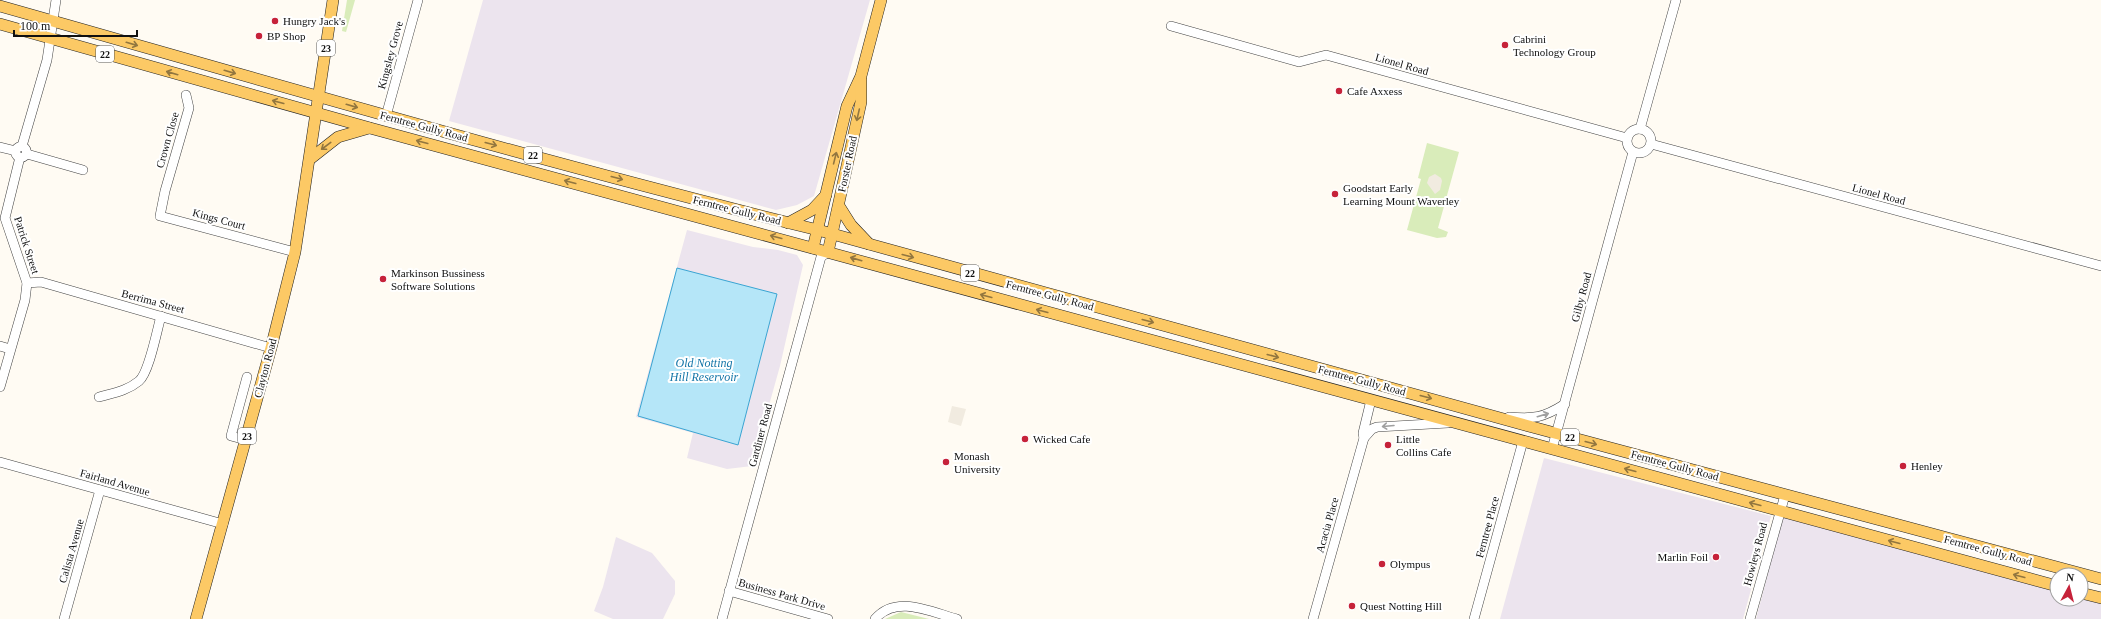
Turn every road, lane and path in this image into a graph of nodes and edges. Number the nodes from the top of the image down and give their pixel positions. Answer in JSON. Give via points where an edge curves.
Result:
{"nodes":[{"id":1,"x":56,"y":0,"type":"edge"},
{"id":2,"x":333,"y":0,"type":"edge"},
{"id":3,"x":418,"y":0,"type":"edge"},
{"id":4,"x":881,"y":0,"type":"edge"},
{"id":5,"x":1676,"y":0,"type":"edge"},
{"id":6,"x":0,"y":6,"type":"edge"},
{"id":7,"x":52,"y":21,"type":"junction"},
{"id":8,"x":0,"y":24,"type":"edge"},
{"id":9,"x":1171,"y":26,"type":"dead end"},
{"id":10,"x":50,"y":38,"type":"junction"},
{"id":11,"x":861,"y":76,"type":"junction"},
{"id":12,"x":186,"y":95,"type":"dead end"},
{"id":13,"x":318,"y":97,"type":"junction"},
{"id":14,"x":316,"y":113,"type":"junction"},
{"id":15,"x":386,"y":116,"type":"junction"},
{"id":16,"x":370,"y":128,"type":"junction"},
{"id":17,"x":1640,"y":129,"type":"junction"},
{"id":18,"x":464,"y":137,"type":"junction"},
{"id":19,"x":1627,"y":138,"type":"junction"},
{"id":20,"x":1651,"y":144,"type":"junction"},
{"id":21,"x":0,"y":147,"type":"edge"},
{"id":22,"x":21,"y":152,"type":"junction"},
{"id":23,"x":460,"y":152,"type":"junction"},
{"id":24,"x":1633,"y":152,"type":"junction"},
{"id":25,"x":310,"y":159,"type":"junction"},
{"id":26,"x":83,"y":170,"type":"dead end"},
{"id":27,"x":165,"y":191,"type":"joint"},
{"id":28,"x":679,"y":195,"type":"junction"},
{"id":29,"x":826,"y":195,"type":"junction"},
{"id":30,"x":838,"y":206,"type":"junction"},
{"id":31,"x":676,"y":210,"type":"junction"},
{"id":32,"x":788,"y":223,"type":"junction"},
{"id":33,"x":818,"y":230,"type":"junction"},
{"id":34,"x":833,"y":234,"type":"junction"},
{"id":35,"x":871,"y":246,"type":"junction"},
{"id":36,"x":814,"y":248,"type":"junction"},
{"id":37,"x":295,"y":252,"type":"junction"},
{"id":38,"x":825,"y":254,"type":"junction"},
{"id":39,"x":2101,"y":266,"type":"edge"},
{"id":40,"x":27,"y":283,"type":"junction"},
{"id":41,"x":1122,"y":314,"type":"junction"},
{"id":42,"x":161,"y":316,"type":"junction"},
{"id":43,"x":1118,"y":332,"type":"junction"},
{"id":44,"x":0,"y":346,"type":"edge"},
{"id":45,"x":271,"y":348,"type":"junction"},
{"id":46,"x":10,"y":349,"type":"junction"},
{"id":47,"x":247,"y":377,"type":"dead end"},
{"id":48,"x":0,"y":387,"type":"edge"},
{"id":49,"x":99,"y":397,"type":"dead end"},
{"id":50,"x":1371,"y":400,"type":"junction"},
{"id":51,"x":1564,"y":404,"type":"junction"},
{"id":52,"x":1491,"y":415,"type":"junction"},
{"id":53,"x":1454,"y":423,"type":"junction"},
{"id":54,"x":1557,"y":433,"type":"junction"},
{"id":55,"x":1364,"y":438,"type":"junction"},
{"id":56,"x":246,"y":440,"type":"junction"},
{"id":57,"x":1523,"y":441,"type":"junction"},
{"id":58,"x":1552,"y":449,"type":"junction"},
{"id":59,"x":0,"y":462,"type":"edge"},
{"id":60,"x":100,"y":490,"type":"junction"},
{"id":61,"x":1785,"y":495,"type":"junction"},
{"id":62,"x":1780,"y":511,"type":"junction"},
{"id":63,"x":223,"y":524,"type":"junction"},
{"id":64,"x":2101,"y":580,"type":"edge"},
{"id":65,"x":2049,"y":584,"type":"edge"},
{"id":66,"x":729,"y":591,"type":"junction"},
{"id":67,"x":2089,"y":595,"type":"edge"},
{"id":68,"x":2101,"y":598,"type":"edge"},
{"id":69,"x":64,"y":619,"type":"edge"},
{"id":70,"x":196,"y":619,"type":"edge"},
{"id":71,"x":722,"y":619,"type":"edge"},
{"id":72,"x":828,"y":619,"type":"edge"},
{"id":73,"x":875,"y":619,"type":"edge"},
{"id":74,"x":957,"y":619,"type":"edge"},
{"id":75,"x":1313,"y":619,"type":"edge"},
{"id":76,"x":1474,"y":619,"type":"edge"},
{"id":77,"x":1750,"y":619,"type":"edge"}],
"edges":[{"from":1,"to":7,"type":"street","name":"Patrick Street"},
{"from":2,"to":13,"type":"main road","number":"23"},
{"from":3,"to":15,"type":"street","name":"Kingsley Grove"},
{"from":4,"to":11,"type":"main road","name":"Forster Road"},
{"from":5,"to":17,"type":"street"},
{"from":6,"to":7,"type":"main road","name":"Ferntree Gully Road","number":"22"},
{"from":7,"to":10,"type":"street","name":"Patrick Street"},
{"from":7,"to":13,"type":"main road","name":"Ferntree Gully Road","number":"22","one_way":true},
{"from":8,"to":10,"type":"main road","name":"Ferntree Gully Road","number":"22"},
{"from":9,"to":19,"type":"street","name":"Lionel Road","via":[[1299,62],[1326,55]]},
{"from":14,"to":10,"type":"main road","name":"Ferntree Gully Road","number":"22","one_way":true},
{"from":10,"to":22,"type":"street","name":"Patrick Street"},
{"from":29,"to":11,"type":"main road","name":"Forster Road","one_way":true,"via":[[847,106]]},
{"from":11,"to":30,"type":"main road","name":"Forster Road","one_way":true,"via":[[861,102]]},
{"from":12,"to":27,"type":"street","name":"Crown Close","via":[[189,108]]},
{"from":13,"to":14,"type":"main road","number":"23"},
{"from":13,"to":15,"type":"main road","name":"Ferntree Gully Road","number":"22","one_way":true},
{"from":14,"to":16,"type":"main road","name":"Ferntree Gully Road","number":"22"},
{"from":14,"to":25,"type":"main road","name":"Clayton Road","number":"23"},
{"from":15,"to":18,"type":"main road","name":"Ferntree Gully Road","number":"22"},
{"from":23,"to":16,"type":"main road","name":"Ferntree Gully Road","number":"22","one_way":true},
{"from":16,"to":25,"type":"main road","one_way":true,"via":[[338,137]]},
{"from":17,"to":19,"type":"street","via":[[1632,131]]},
{"from":17,"to":20,"type":"street","via":[[1647,132]]},
{"from":18,"to":23,"type":"main road"},
{"from":18,"to":28,"type":"main road","name":"Ferntree Gully Road","number":"22","one_way":true},
{"from":19,"to":24,"type":"street","via":[[1627,146]]},
{"from":20,"to":24,"type":"street","via":[[1642,153]]},
{"from":20,"to":39,"type":"street","name":"Lionel Road"},
{"from":21,"to":22,"type":"street"},
{"from":22,"to":26,"type":"street"},
{"from":22,"to":40,"type":"street","name":"Patrick Street","via":[[4,218]]},
{"from":31,"to":23,"type":"main road","name":"Ferntree Gully Road","number":"22","one_way":true},
{"from":24,"to":51,"type":"street","name":"Gilby Road"},
{"from":25,"to":37,"type":"main road","name":"Clayton Road","number":"23"},
{"from":27,"to":37,"type":"street","name":"Kings Court","via":[[160,216]]},
{"from":28,"to":31,"type":"main road"},
{"from":28,"to":32,"type":"main road","name":"Ferntree Gully Road","number":"22"},
{"from":29,"to":32,"type":"main road","via":[[812,210]]},
{"from":29,"to":33,"type":"main road","name":"Forster Road"},
{"from":30,"to":34,"type":"main road","name":"Forster Road"},
{"from":30,"to":35,"type":"main road","via":[[850,225]]},
{"from":36,"to":31,"type":"main road","name":"Ferntree Gully Road","number":"22","one_way":true},
{"from":32,"to":33,"type":"main road","name":"Ferntree Gully Road","number":"22"},
{"from":33,"to":34,"type":"main road","name":"Ferntree Gully Road","number":"22"},
{"from":33,"to":36,"type":"main road","name":"Forster Road"},
{"from":34,"to":35,"type":"main road","name":"Ferntree Gully Road","number":"22"},
{"from":34,"to":38,"type":"main road","name":"Forster Road"},
{"from":35,"to":41,"type":"main road","name":"Ferntree Gully Road","number":"22","one_way":true},
{"from":36,"to":38,"type":"main road","name":"Ferntree Gully Road","number":"22"},
{"from":37,"to":45,"type":"main road","name":"Clayton Road","number":"23"},
{"from":43,"to":38,"type":"main road","name":"Ferntree Gully Road","number":"22","one_way":true},
{"from":38,"to":66,"type":"street","name":"Gardiner Road"},
{"from":40,"to":42,"type":"street","name":"Berrima Street","via":[[41,282]]},
{"from":40,"to":46,"type":"street","name":"Patrick Street","via":[[25,300]]},
{"from":41,"to":43,"type":"main road"},
{"from":41,"to":52,"type":"main road","name":"Ferntree Gully Road","number":"22","one_way":true},
{"from":42,"to":45,"type":"street","name":"Berrima Street"},
{"from":42,"to":49,"type":"street","via":[[150,358],[141,380],[124,391]]},
{"from":43,"to":50,"type":"main road","name":"Ferntree Gully Road","number":"22"},
{"from":44,"to":46,"type":"street"},
{"from":45,"to":56,"type":"main road","name":"Clayton Road","number":"23"},
{"from":46,"to":48,"type":"street","name":"Patrick Street"},
{"from":47,"to":56,"type":"street","via":[[231,436]]},
{"from":50,"to":53,"type":"main road","name":"Ferntree Gully Road","number":"22"},
{"from":50,"to":55,"type":"street","name":"Acacia Place"},
{"from":52,"to":51,"type":"street","one_way":true,"via":[[1526,418],[1546,416]]},
{"from":51,"to":54,"type":"street","name":"Gilby Road"},
{"from":52,"to":54,"type":"main road","name":"Ferntree Gully Road","number":"22"},
{"from":53,"to":55,"type":"street","one_way":true,"via":[[1377,427]]},
{"from":53,"to":57,"type":"main road","name":"Ferntree Gully Road","number":"22"},
{"from":54,"to":58,"type":"street","name":"Gilby Road"},
{"from":54,"to":61,"type":"main road","name":"Ferntree Gully Road","number":"22","one_way":true},
{"from":55,"to":75,"type":"street","name":"Acacia Place"},
{"from":56,"to":63,"type":"main road","name":"Clayton Road","number":"23"},
{"from":57,"to":58,"type":"main road","name":"Ferntree Gully Road","number":"22"},
{"from":57,"to":76,"type":"street","name":"Ferntree Place"},
{"from":62,"to":58,"type":"main road","name":"Ferntree Gully Road","number":"22","one_way":true},
{"from":59,"to":60,"type":"street","name":"Fairland Avenue"},
{"from":60,"to":63,"type":"street","name":"Fairland Avenue"},
{"from":60,"to":69,"type":"street","name":"Calista Avenue"},
{"from":61,"to":62,"type":"street","name":"Howleys Road"},
{"from":61,"to":64,"type":"main road","name":"Ferntree Gully Road","number":"22"},
{"from":65,"to":62,"type":"main road","name":"Ferntree Gully Road","number":"22","one_way":true},
{"from":62,"to":77,"type":"street","name":"Howleys Road"},
{"from":63,"to":70,"type":"main road","name":"Clayton Road","number":"23"},
{"from":66,"to":71,"type":"street","name":"Gardiner Road"},
{"from":66,"to":72,"type":"street","name":"Business Park Drive"},
{"from":67,"to":68,"type":"main road"},
{"from":73,"to":74,"type":"street","via":[[888,608],[900,606],[910,606]]}]}
